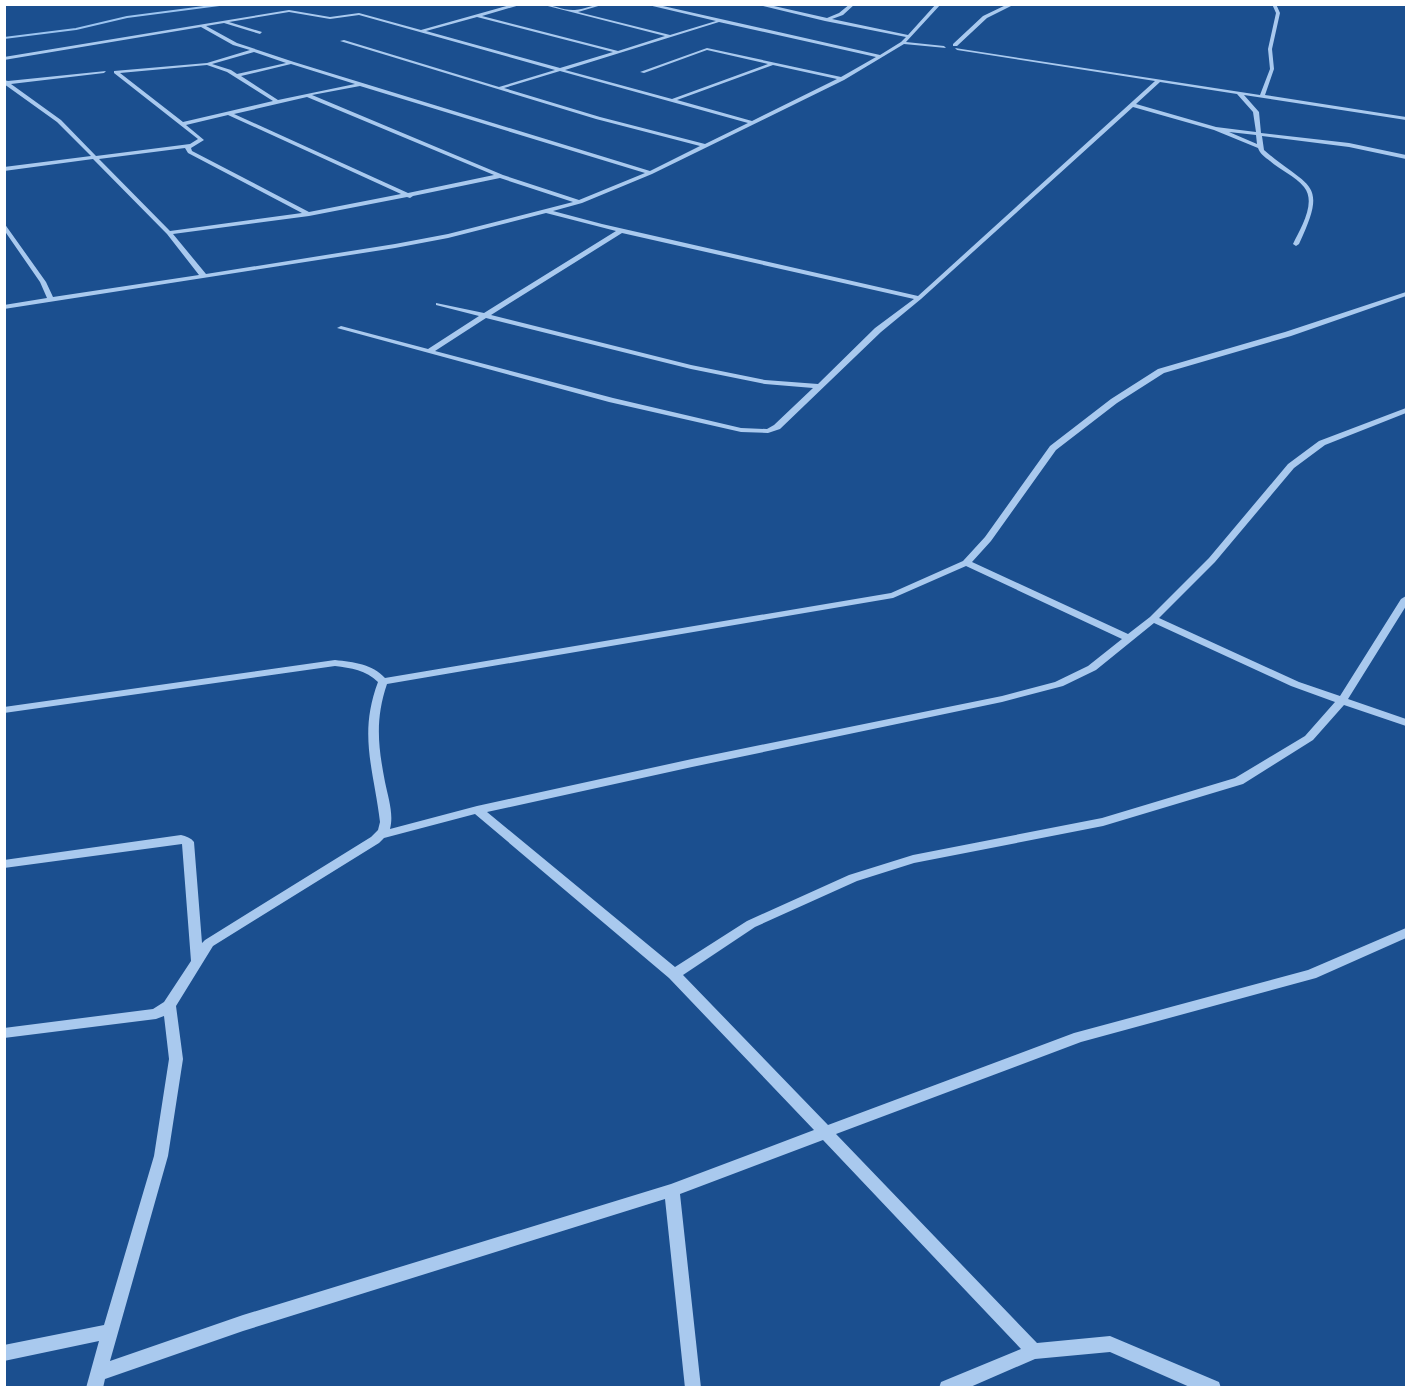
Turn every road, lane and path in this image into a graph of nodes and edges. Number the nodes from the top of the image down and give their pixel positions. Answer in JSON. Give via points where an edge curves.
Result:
{"nodes":[{"id":1,"x":304,"y":4,"type":"edge"},
{"id":2,"x":521,"y":4,"type":"edge"},
{"id":3,"x":542,"y":4,"type":"edge"},
{"id":4,"x":603,"y":4,"type":"edge"},
{"id":5,"x":646,"y":4,"type":"edge"},
{"id":6,"x":757,"y":4,"type":"edge"},
{"id":7,"x":853,"y":4,"type":"edge"},
{"id":8,"x":939,"y":4,"type":"edge"},
{"id":9,"x":1013,"y":4,"type":"edge"},
{"id":10,"x":1274,"y":4,"type":"edge"},
{"id":11,"x":290,"y":11,"type":"junction"},
{"id":12,"x":573,"y":12,"type":"junction"},
{"id":13,"x":477,"y":16,"type":"junction"},
{"id":14,"x":824,"y":20,"type":"junction"},
{"id":15,"x":717,"y":21,"type":"junction"},
{"id":16,"x":223,"y":22,"type":"junction"},
{"id":17,"x":202,"y":26,"type":"junction"},
{"id":18,"x":421,"y":31,"type":"junction"},
{"id":19,"x":260,"y":33,"type":"dead end"},
{"id":20,"x":670,"y":36,"type":"junction"},
{"id":21,"x":910,"y":37,"type":"junction"},
{"id":22,"x":342,"y":41,"type":"dead end"},
{"id":23,"x":903,"y":43,"type":"junction"},
{"id":24,"x":956,"y":47,"type":"junction"},
{"id":25,"x":256,"y":50,"type":"junction"},
{"id":26,"x":618,"y":52,"type":"junction"},
{"id":27,"x":879,"y":56,"type":"junction"},
{"id":28,"x":4,"y":59,"type":"edge"},
{"id":29,"x":292,"y":63,"type":"junction"},
{"id":30,"x":775,"y":63,"type":"junction"},
{"id":31,"x":207,"y":64,"type":"junction"},
{"id":32,"x":562,"y":70,"type":"junction"},
{"id":33,"x":104,"y":72,"type":"dead end"},
{"id":34,"x":642,"y":72,"type":"dead end"},
{"id":35,"x":236,"y":76,"type":"junction"},
{"id":36,"x":842,"y":79,"type":"junction"},
{"id":37,"x":1158,"y":81,"type":"junction"},
{"id":38,"x":5,"y":82,"type":"edge"},
{"id":39,"x":361,"y":84,"type":"junction"},
{"id":40,"x":499,"y":88,"type":"junction"},
{"id":41,"x":1239,"y":93,"type":"junction"},
{"id":42,"x":307,"y":95,"type":"junction"},
{"id":43,"x":1262,"y":96,"type":"junction"},
{"id":44,"x":671,"y":101,"type":"junction"},
{"id":45,"x":277,"y":102,"type":"junction"},
{"id":46,"x":1132,"y":105,"type":"junction"},
{"id":47,"x":228,"y":113,"type":"junction"},
{"id":48,"x":1407,"y":119,"type":"edge"},
{"id":49,"x":753,"y":123,"type":"junction"},
{"id":50,"x":182,"y":124,"type":"junction"},
{"id":51,"x":1216,"y":129,"type":"junction"},
{"id":52,"x":1261,"y":134,"type":"junction"},
{"id":53,"x":193,"y":145,"type":"junction"},
{"id":54,"x":705,"y":146,"type":"junction"},
{"id":55,"x":1261,"y":147,"type":"junction"},
{"id":56,"x":1407,"y":157,"type":"edge"},
{"id":57,"x":94,"y":158,"type":"junction"},
{"id":58,"x":4,"y":169,"type":"edge"},
{"id":59,"x":650,"y":173,"type":"junction"},
{"id":60,"x":501,"y":176,"type":"junction"},
{"id":61,"x":410,"y":196,"type":"junction"},
{"id":62,"x":580,"y":202,"type":"junction"},
{"id":63,"x":546,"y":211,"type":"junction"},
{"id":64,"x":309,"y":214,"type":"junction"},
{"id":65,"x":4,"y":225,"type":"edge"},
{"id":66,"x":622,"y":230,"type":"junction"},
{"id":67,"x":169,"y":233,"type":"junction"},
{"id":68,"x":1296,"y":244,"type":"dead end"},
{"id":69,"x":204,"y":276,"type":"junction"},
{"id":70,"x":1407,"y":294,"type":"edge"},
{"id":71,"x":919,"y":298,"type":"junction"},
{"id":72,"x":51,"y":300,"type":"junction"},
{"id":73,"x":438,"y":304,"type":"dead end"},
{"id":74,"x":4,"y":307,"type":"edge"},
{"id":75,"x":486,"y":316,"type":"junction"},
{"id":76,"x":341,"y":328,"type":"dead end"},
{"id":77,"x":429,"y":351,"type":"junction"},
{"id":78,"x":818,"y":386,"type":"junction"},
{"id":79,"x":1407,"y":410,"type":"edge"},
{"id":80,"x":966,"y":563,"type":"junction"},
{"id":81,"x":1406,"y":601,"type":"edge"},
{"id":82,"x":1153,"y":619,"type":"junction"},
{"id":83,"x":1130,"y":639,"type":"junction"},
{"id":84,"x":383,"y":681,"type":"junction"},
{"id":85,"x":1341,"y":702,"type":"junction"},
{"id":86,"x":4,"y":710,"type":"edge"},
{"id":87,"x":1407,"y":723,"type":"edge"},
{"id":88,"x":477,"y":810,"type":"junction"},
{"id":89,"x":381,"y":835,"type":"junction"},
{"id":90,"x":4,"y":864,"type":"edge"},
{"id":91,"x":1407,"y":933,"type":"edge"},
{"id":92,"x":197,"y":960,"type":"junction"},
{"id":93,"x":674,"y":974,"type":"junction"},
{"id":94,"x":169,"y":1006,"type":"junction"},
{"id":95,"x":4,"y":1033,"type":"edge"},
{"id":96,"x":827,"y":1134,"type":"junction"},
{"id":97,"x":672,"y":1190,"type":"junction"},
{"id":98,"x":111,"y":1331,"type":"junction"},
{"id":99,"x":1034,"y":1351,"type":"junction"},
{"id":100,"x":4,"y":1353,"type":"edge"},
{"id":101,"x":96,"y":1380,"type":"edge"},
{"id":102,"x":693,"y":1388,"type":"edge"},
{"id":103,"x":947,"y":1388,"type":"edge"},
{"id":104,"x":1213,"y":1388,"type":"edge"}],
"edges":[{"from":1,"to":11,"type":"street"},
{"from":2,"to":13,"type":"street"},
{"from":3,"to":12,"type":"street"},
{"from":4,"to":12,"type":"street"},
{"from":5,"to":15,"type":"street"},
{"from":6,"to":14,"type":"street"},
{"from":7,"to":14,"type":"street"},
{"from":8,"to":21,"type":"street"},
{"from":9,"to":24,"type":"street","via":[[985,17]]},
{"from":10,"to":43,"type":"street","via":[[1278,13],[1270,49],[1272,69]]},
{"from":11,"to":16,"type":"street"},
{"from":11,"to":18,"type":"street","via":[[330,18],[359,14]]},
{"from":12,"to":20,"type":"street"},
{"from":13,"to":18,"type":"street"},
{"from":13,"to":26,"type":"street"},
{"from":14,"to":21,"type":"street"},
{"from":15,"to":20,"type":"street"},
{"from":15,"to":27,"type":"street"},
{"from":16,"to":17,"type":"street"},
{"from":16,"to":19,"type":"street"},
{"from":17,"to":25,"type":"street","via":[[235,44]]},
{"from":17,"to":28,"type":"street"},
{"from":18,"to":32,"type":"street"},
{"from":20,"to":26,"type":"street"},
{"from":21,"to":23,"type":"street"},
{"from":22,"to":40,"type":"street"},
{"from":23,"to":24,"type":"street"},
{"from":23,"to":27,"type":"street"},
{"from":24,"to":37,"type":"street"},
{"from":25,"to":29,"type":"street"},
{"from":25,"to":31,"type":"street"},
{"from":26,"to":32,"type":"street"},
{"from":27,"to":36,"type":"street"},
{"from":29,"to":35,"type":"street"},
{"from":29,"to":39,"type":"street"},
{"from":30,"to":34,"type":"street","via":[[707,49]]},
{"from":30,"to":36,"type":"street"},
{"from":30,"to":44,"type":"street"},
{"from":31,"to":35,"type":"street"},
{"from":31,"to":50,"type":"street","via":[[116,72]]},
{"from":32,"to":40,"type":"street"},
{"from":32,"to":44,"type":"street"},
{"from":33,"to":38,"type":"street"},
{"from":35,"to":45,"type":"street"},
{"from":36,"to":49,"type":"street"},
{"from":37,"to":41,"type":"street"},
{"from":37,"to":46,"type":"street"},
{"from":38,"to":57,"type":"street","via":[[51,114]]},
{"from":39,"to":42,"type":"street"},
{"from":39,"to":59,"type":"street"},
{"from":40,"to":54,"type":"street"},
{"from":41,"to":43,"type":"street"},
{"from":41,"to":52,"type":"street","via":[[1256,112]]},
{"from":42,"to":45,"type":"street"},
{"from":42,"to":60,"type":"street"},
{"from":43,"to":48,"type":"street"},
{"from":44,"to":49,"type":"street"},
{"from":45,"to":47,"type":"street"},
{"from":46,"to":51,"type":"street"},
{"from":46,"to":71,"type":"street"},
{"from":47,"to":50,"type":"street"},
{"from":47,"to":61,"type":"street"},
{"from":49,"to":54,"type":"street"},
{"from":50,"to":53,"type":"street","via":[[200,137]]},
{"from":51,"to":52,"type":"street"},
{"from":51,"to":55,"type":"street"},
{"from":52,"to":55,"type":"street"},
{"from":52,"to":56,"type":"street"},
{"from":53,"to":57,"type":"street"},
{"from":53,"to":64,"type":"street","via":[[188,147],[190,152]]},
{"from":54,"to":59,"type":"street"},
{"from":55,"to":68,"type":"street","via":[[1311,193],[1314,206]]},
{"from":57,"to":58,"type":"street"},
{"from":57,"to":67,"type":"street"},
{"from":59,"to":62,"type":"street"},
{"from":60,"to":61,"type":"street"},
{"from":60,"to":62,"type":"street"},
{"from":61,"to":64,"type":"street"},
{"from":62,"to":63,"type":"street"},
{"from":63,"to":66,"type":"street"},
{"from":63,"to":69,"type":"street","via":[[448,236]]},
{"from":64,"to":67,"type":"street"},
{"from":65,"to":72,"type":"street"},
{"from":66,"to":71,"type":"street"},
{"from":66,"to":75,"type":"street"},
{"from":67,"to":69,"type":"street"},
{"from":69,"to":72,"type":"street"},
{"from":70,"to":80,"type":"street","via":[[1288,334],[1161,370],[1053,448]]},
{"from":71,"to":78,"type":"street"},
{"from":72,"to":74,"type":"street"},
{"from":73,"to":75,"type":"street"},
{"from":75,"to":77,"type":"street"},
{"from":75,"to":78,"type":"street","via":[[733,376]]},
{"from":76,"to":77,"type":"street"},
{"from":77,"to":78,"type":"street","via":[[612,400],[756,432],[777,428]]},
{"from":79,"to":82,"type":"street","via":[[1322,443],[1291,466],[1212,560]]},
{"from":80,"to":83,"type":"street"},
{"from":80,"to":84,"type":"street","via":[[893,595]]},
{"from":81,"to":85,"type":"street"},
{"from":82,"to":83,"type":"street"},
{"from":82,"to":85,"type":"street"},
{"from":83,"to":88,"type":"street","via":[[1092,668],[1059,684],[1002,699]]},
{"from":84,"to":86,"type":"street","via":[[358,665],[334,663]]},
{"from":84,"to":89,"type":"street","via":[[373,712],[372,740],[385,804],[386,822]]},
{"from":85,"to":87,"type":"street"},
{"from":85,"to":93,"type":"street","via":[[1309,738],[1239,781],[1103,822],[913,859],[853,878],[751,924]]},
{"from":88,"to":89,"type":"street"},
{"from":88,"to":93,"type":"street"},
{"from":89,"to":92,"type":"street","via":[[222,933]]},
{"from":90,"to":92,"type":"street","via":[[174,840],[188,842]]},
{"from":91,"to":96,"type":"street","via":[[1311,974],[1079,1037]]},
{"from":92,"to":94,"type":"street"},
{"from":93,"to":96,"type":"street"},
{"from":94,"to":95,"type":"street","via":[[156,1014]]},
{"from":94,"to":98,"type":"street","via":[[176,1059],[161,1156]]},
{"from":96,"to":97,"type":"street"},
{"from":96,"to":99,"type":"street"},
{"from":97,"to":101,"type":"street","via":[[243,1323]]},
{"from":97,"to":102,"type":"street"},
{"from":98,"to":100,"type":"street"},
{"from":98,"to":101,"type":"street"},
{"from":99,"to":103,"type":"street"},
{"from":99,"to":104,"type":"street","via":[[1110,1344]]}]}
